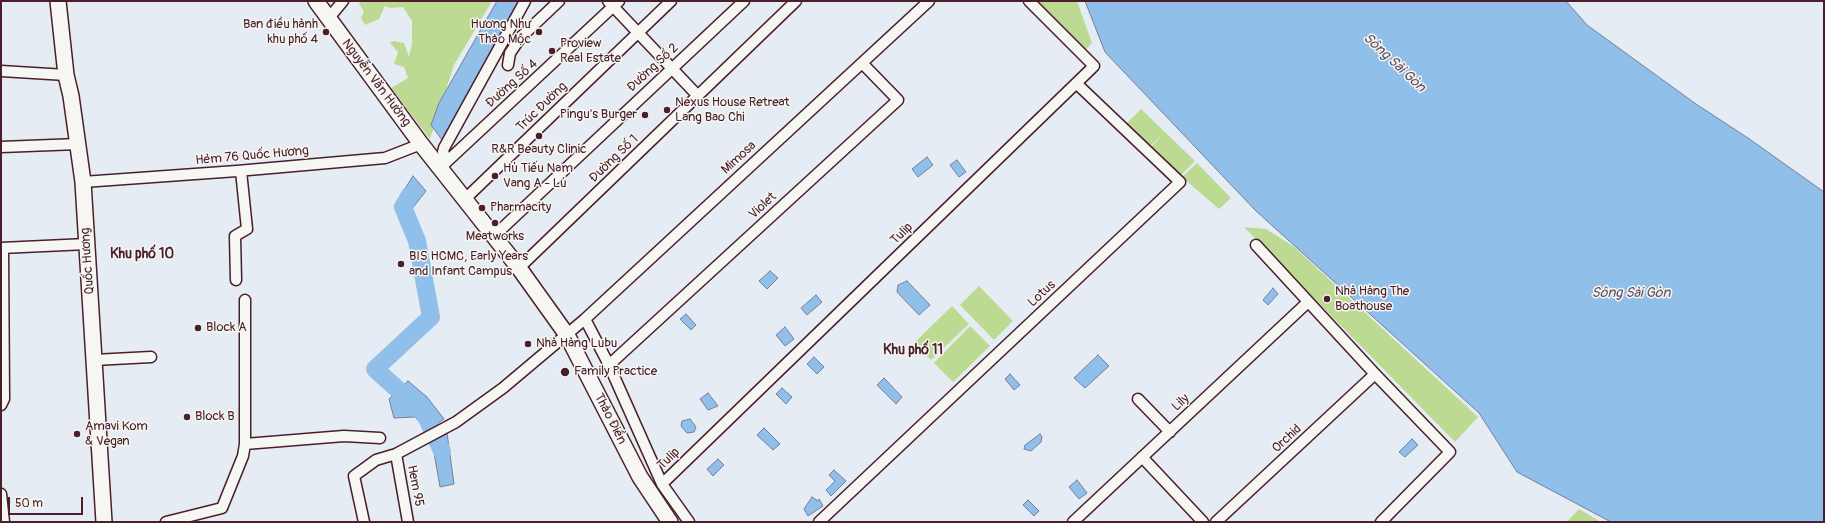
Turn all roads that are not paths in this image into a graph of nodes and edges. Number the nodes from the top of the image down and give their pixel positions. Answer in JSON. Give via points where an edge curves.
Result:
{"nodes":[{"id":1,"x":58,"y":1,"type":"edge"},
{"id":2,"x":316,"y":1,"type":"edge"},
{"id":3,"x":343,"y":1,"type":"edge"},
{"id":4,"x":525,"y":1,"type":"edge"},
{"id":5,"x":559,"y":1,"type":"edge"},
{"id":6,"x":671,"y":1,"type":"edge"},
{"id":7,"x":744,"y":1,"type":"edge"},
{"id":8,"x":796,"y":1,"type":"edge"},
{"id":9,"x":929,"y":1,"type":"edge"},
{"id":10,"x":1029,"y":1,"type":"edge"},
{"id":11,"x":613,"y":3,"type":"edge"},
{"id":12,"x":328,"y":19,"type":"junction"},
{"id":13,"x":638,"y":33,"type":"junction"},
{"id":14,"x":862,"y":63,"type":"junction"},
{"id":15,"x":508,"y":65,"type":"dead end"},
{"id":16,"x":672,"y":68,"type":"junction"},
{"id":17,"x":1,"y":72,"type":"edge"},
{"id":18,"x":66,"y":75,"type":"junction"},
{"id":19,"x":1077,"y":84,"type":"junction"},
{"id":20,"x":698,"y":96,"type":"junction"},
{"id":21,"x":78,"y":144,"type":"junction"},
{"id":22,"x":421,"y":144,"type":"junction"},
{"id":23,"x":1,"y":147,"type":"edge"},
{"id":24,"x":441,"y":164,"type":"junction"},
{"id":25,"x":241,"y":171,"type":"junction"},
{"id":26,"x":83,"y":182,"type":"junction"},
{"id":27,"x":465,"y":199,"type":"junction"},
{"id":28,"x":494,"y":236,"type":"junction"},
{"id":29,"x":87,"y":244,"type":"junction"},
{"id":30,"x":1256,"y":245,"type":"dead end"},
{"id":31,"x":2,"y":248,"type":"edge"},
{"id":32,"x":519,"y":268,"type":"junction"},
{"id":33,"x":236,"y":280,"type":"dead end"},
{"id":34,"x":245,"y":300,"type":"dead end"},
{"id":35,"x":1308,"y":302,"type":"junction"},
{"id":36,"x":584,"y":319,"type":"junction"},
{"id":37,"x":567,"y":334,"type":"junction"},
{"id":38,"x":150,"y":357,"type":"dead end"},
{"id":39,"x":94,"y":360,"type":"junction"},
{"id":40,"x":609,"y":365,"type":"junction"},
{"id":41,"x":1375,"y":374,"type":"junction"},
{"id":42,"x":1138,"y":399,"type":"dead end"},
{"id":43,"x":1,"y":405,"type":"edge"},
{"id":44,"x":456,"y":422,"type":"joint"},
{"id":45,"x":1170,"y":432,"type":"junction"},
{"id":46,"x":380,"y":438,"type":"dead end"},
{"id":47,"x":245,"y":444,"type":"junction"},
{"id":48,"x":396,"y":454,"type":"junction"},
{"id":49,"x":1142,"y":457,"type":"junction"},
{"id":50,"x":662,"y":484,"type":"junction"},
{"id":51,"x":1,"y":494,"type":"edge"},
{"id":52,"x":4,"y":522,"type":"edge"},
{"id":53,"x":104,"y":522,"type":"edge"},
{"id":54,"x":166,"y":522,"type":"edge"},
{"id":55,"x":364,"y":522,"type":"edge"},
{"id":56,"x":408,"y":522,"type":"edge"},
{"id":57,"x":670,"y":522,"type":"edge"},
{"id":58,"x":689,"y":522,"type":"edge"},
{"id":59,"x":819,"y":522,"type":"edge"},
{"id":60,"x":1073,"y":522,"type":"edge"},
{"id":61,"x":1202,"y":522,"type":"edge"},
{"id":62,"x":1216,"y":522,"type":"edge"},
{"id":63,"x":1381,"y":522,"type":"edge"}],
"edges":[{"from":1,"to":18,"type":"main road","name":"Quốc Hương"},
{"from":2,"to":12,"type":"main road","name":"Nguyễn Văn Hưởng"},
{"from":3,"to":12,"type":"street"},
{"from":4,"to":24,"type":"street","via":[[444,148]]},
{"from":5,"to":15,"type":"street","via":[[521,37],[510,53]]},
{"from":6,"to":13,"type":"street","name":"Trúc Đường"},
{"from":7,"to":16,"type":"street","name":"Đường Số 2"},
{"from":8,"to":20,"type":"street","name":"Đường Số 1"},
{"from":9,"to":14,"type":"street","name":"Mimosa"},
{"from":10,"to":19,"type":"street","name":"Tulip","via":[[1094,66]]},
{"from":11,"to":13,"type":"street"},
{"from":11,"to":24,"type":"street","name":"Đường Số 4"},
{"from":12,"to":22,"type":"main road","name":"Nguyễn Văn Hưởng"},
{"from":13,"to":16,"type":"street"},
{"from":13,"to":27,"type":"street","name":"Trúc Đường"},
{"from":14,"to":36,"type":"street","name":"Mimosa"},
{"from":14,"to":40,"type":"street","name":"Violet","via":[[898,100]]},
{"from":16,"to":20,"type":"street"},
{"from":16,"to":28,"type":"street","name":"Đường Số 2"},
{"from":17,"to":18,"type":"street"},
{"from":18,"to":21,"type":"main road","name":"Quốc Hương"},
{"from":19,"to":50,"type":"street","name":"Tulip"},
{"from":19,"to":59,"type":"street","name":"Lotus","via":[[1180,182]]},
{"from":20,"to":32,"type":"street","name":"Đường Số 1"},
{"from":21,"to":23,"type":"street"},
{"from":21,"to":26,"type":"main road","name":"Quốc Hương"},
{"from":22,"to":24,"type":"main road","name":"Nguyễn Văn Hưởng"},
{"from":22,"to":25,"type":"street","name":"Hẻm 76 Quốc Hương","via":[[385,158]]},
{"from":24,"to":27,"type":"main road","name":"Thảo Điền"},
{"from":25,"to":26,"type":"street","name":"Hẻm 76 Quốc Hương"},
{"from":25,"to":33,"type":"street","via":[[247,229],[235,236]]},
{"from":26,"to":29,"type":"main road","name":"Quốc Hương"},
{"from":27,"to":28,"type":"main road","name":"Thảo Điền"},
{"from":28,"to":32,"type":"main road","name":"Thảo Điền"},
{"from":29,"to":31,"type":"street"},
{"from":29,"to":39,"type":"main road","name":"Quốc Hương"},
{"from":30,"to":35,"type":"street"},
{"from":31,"to":43,"type":"street","via":[[4,399]]},
{"from":32,"to":37,"type":"main road","name":"Thảo Điền"},
{"from":34,"to":47,"type":"street"},
{"from":35,"to":41,"type":"street"},
{"from":35,"to":45,"type":"street","name":"Lily"},
{"from":36,"to":37,"type":"street","name":"Mimosa"},
{"from":36,"to":40,"type":"street"},
{"from":37,"to":44,"type":"street","name":"Mimosa","via":[[503,388]]},
{"from":37,"to":57,"type":"main road","name":"Thảo Điền","via":[[640,477]]},
{"from":38,"to":39,"type":"street"},
{"from":39,"to":53,"type":"main road","name":"Quốc Hương"},
{"from":40,"to":50,"type":"street"},
{"from":41,"to":62,"type":"street","name":"Orchid"},
{"from":41,"to":63,"type":"street","via":[[1450,452]]},
{"from":42,"to":45,"type":"street"},
{"from":44,"to":48,"type":"street","name":"Hem 95"},
{"from":45,"to":49,"type":"street","name":"Lily"},
{"from":46,"to":47,"type":"street","via":[[344,436]]},
{"from":47,"to":54,"type":"street","via":[[243,456],[222,508]]},
{"from":48,"to":55,"type":"street","name":"Hem 95","via":[[376,460],[354,476]]},
{"from":48,"to":56,"type":"street","name":"Hem 95"},
{"from":49,"to":60,"type":"street","name":"Lily"},
{"from":49,"to":61,"type":"street"},
{"from":50,"to":58,"type":"street"},
{"from":51,"to":52,"type":"street"}]}
